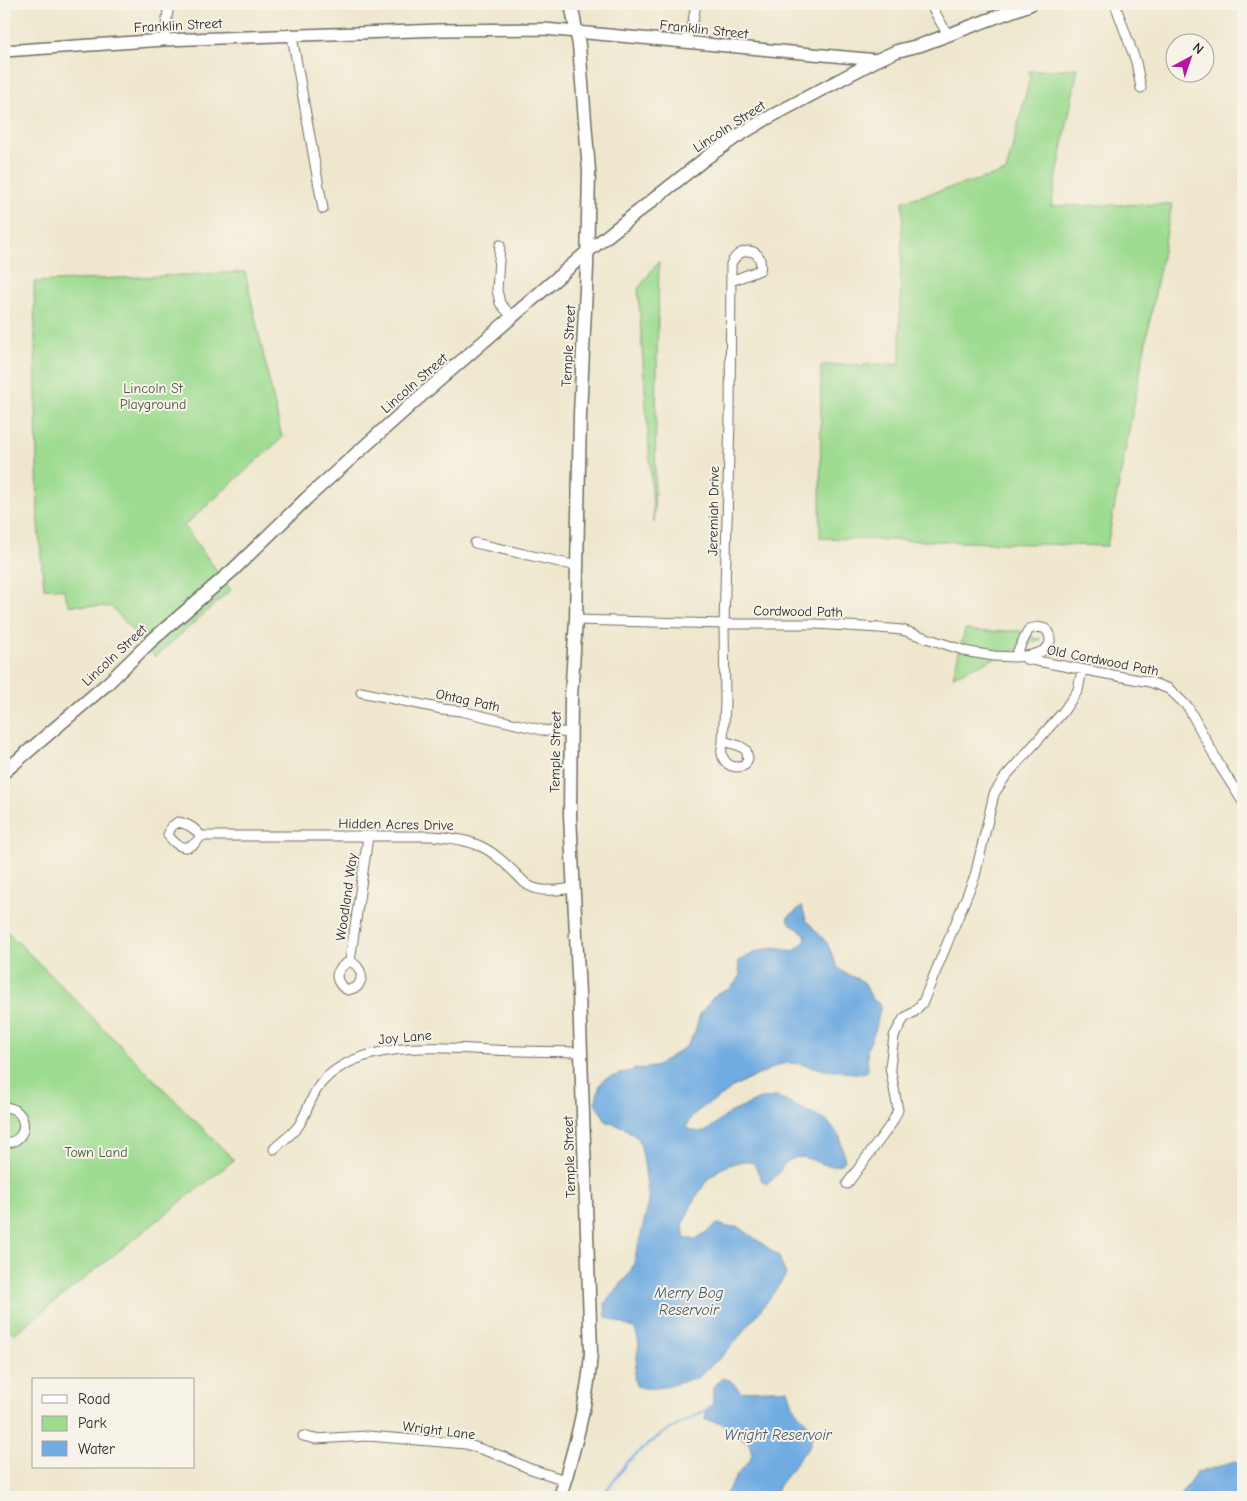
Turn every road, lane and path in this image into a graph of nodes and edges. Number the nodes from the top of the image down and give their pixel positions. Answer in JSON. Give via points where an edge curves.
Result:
{"nodes":[{"id":1,"x":169,"y":4,"type":"edge"},
{"id":2,"x":572,"y":4,"type":"edge"},
{"id":3,"x":696,"y":4,"type":"edge"},
{"id":4,"x":930,"y":4,"type":"edge"},
{"id":5,"x":1031,"y":4,"type":"edge"},
{"id":6,"x":1115,"y":4,"type":"edge"},
{"id":7,"x":577,"y":31,"type":"junction"},
{"id":8,"x":948,"y":35,"type":"junction"},
{"id":9,"x":292,"y":36,"type":"junction"},
{"id":10,"x":164,"y":40,"type":"junction"},
{"id":11,"x":686,"y":42,"type":"junction"},
{"id":12,"x":4,"y":51,"type":"edge"},
{"id":13,"x":877,"y":60,"type":"junction"},
{"id":14,"x":1141,"y":88,"type":"dead end"},
{"id":15,"x":323,"y":209,"type":"dead end"},
{"id":16,"x":500,"y":245,"type":"dead end"},
{"id":17,"x":587,"y":252,"type":"junction"},
{"id":18,"x":731,"y":281,"type":"dead end"},
{"id":19,"x":512,"y":317,"type":"junction"},
{"id":20,"x":475,"y":543,"type":"dead end"},
{"id":21,"x":578,"y":566,"type":"junction"},
{"id":22,"x":576,"y":620,"type":"junction"},
{"id":23,"x":724,"y":624,"type":"junction"},
{"id":24,"x":1016,"y":657,"type":"joint"},
{"id":25,"x":1082,"y":670,"type":"junction"},
{"id":26,"x":361,"y":692,"type":"dead end"},
{"id":27,"x":570,"y":733,"type":"junction"},
{"id":28,"x":723,"y":741,"type":"dead end"},
{"id":29,"x":4,"y":772,"type":"edge"},
{"id":30,"x":1243,"y":802,"type":"edge"},
{"id":31,"x":201,"y":836,"type":"dead end"},
{"id":32,"x":368,"y":837,"type":"junction"},
{"id":33,"x":573,"y":888,"type":"junction"},
{"id":34,"x":350,"y":961,"type":"dead end"},
{"id":35,"x":581,"y":1052,"type":"junction"},
{"id":36,"x":4,"y":1107,"type":"edge"},
{"id":37,"x":4,"y":1143,"type":"edge"},
{"id":38,"x":274,"y":1149,"type":"dead end"},
{"id":39,"x":847,"y":1184,"type":"dead end"},
{"id":40,"x":303,"y":1436,"type":"dead end"},
{"id":41,"x":566,"y":1480,"type":"junction"},
{"id":42,"x":560,"y":1497,"type":"edge"}],
"edges":[{"from":1,"to":10,"type":"street"},
{"from":2,"to":7,"type":"main road","name":"Temple Street"},
{"from":3,"to":11,"type":"street"},
{"from":4,"to":8,"type":"street"},
{"from":5,"to":8,"type":"main road","name":"Franklin Street"},
{"from":6,"to":14,"type":"street","via":[[1136,62]]},
{"from":7,"to":9,"type":"street","name":"Franklin Street","via":[[441,30]]},
{"from":7,"to":11,"type":"street","name":"Franklin Street"},
{"from":7,"to":17,"type":"main road","name":"Temple Street","via":[[589,162]]},
{"from":8,"to":13,"type":"main road","name":"Franklin Street"},
{"from":9,"to":10,"type":"street","name":"Franklin Street"},
{"from":9,"to":15,"type":"street"},
{"from":10,"to":12,"type":"street","name":"Franklin Street"},
{"from":11,"to":13,"type":"street","name":"Franklin Street"},
{"from":13,"to":17,"type":"main road","name":"Lincoln Street","via":[[792,104],[732,140]]},
{"from":16,"to":19,"type":"street","via":[[497,290],[500,303]]},
{"from":17,"to":19,"type":"main road","name":"Lincoln Street"},
{"from":17,"to":21,"type":"main road","name":"Temple Street"},
{"from":18,"to":23,"type":"street","name":"Jeremiah Drive"},
{"from":19,"to":29,"type":"main road","name":"Lincoln Street"},
{"from":20,"to":21,"type":"street"},
{"from":21,"to":22,"type":"main road","name":"Temple Street"},
{"from":22,"to":23,"type":"street","name":"Cordwood Path"},
{"from":22,"to":27,"type":"main road","name":"Temple Street"},
{"from":23,"to":24,"type":"street","name":"Cordwood Path","via":[[816,624],[902,630],[969,652]]},
{"from":23,"to":28,"type":"street","name":"Jeremiah Drive"},
{"from":24,"to":25,"type":"street","name":"Old Cordwood Path"},
{"from":25,"to":30,"type":"street","name":"Old Cordwood Path","via":[[1158,684],[1178,697],[1188,707]]},
{"from":25,"to":39,"type":"street","via":[[1078,690],[1063,712],[1005,777],[994,794],[968,894],[923,1002],[904,1018],[894,1036],[890,1067],[898,1110]]},
{"from":26,"to":27,"type":"street","name":"Ohtag Path"},
{"from":27,"to":33,"type":"main road","name":"Temple Street"},
{"from":31,"to":32,"type":"street","name":"Hidden Acres Drive"},
{"from":32,"to":33,"type":"street","name":"Hidden Acres Drive","via":[[457,838],[496,854],[532,888]]},
{"from":32,"to":34,"type":"street","name":"Woodland Way"},
{"from":33,"to":35,"type":"main road","name":"Temple Street"},
{"from":35,"to":38,"type":"street","name":"Joy Lane","via":[[451,1047],[392,1050],[364,1056],[345,1064],[323,1081],[298,1126]]},
{"from":35,"to":41,"type":"main road","name":"Temple Street","via":[[591,1353],[582,1414]]},
{"from":36,"to":37,"type":"street","via":[[20,1114],[24,1126],[19,1137]]},
{"from":40,"to":41,"type":"street","name":"Wright Lane","via":[[368,1436],[466,1444]]},
{"from":41,"to":42,"type":"main road","name":"Temple Street"}]}
